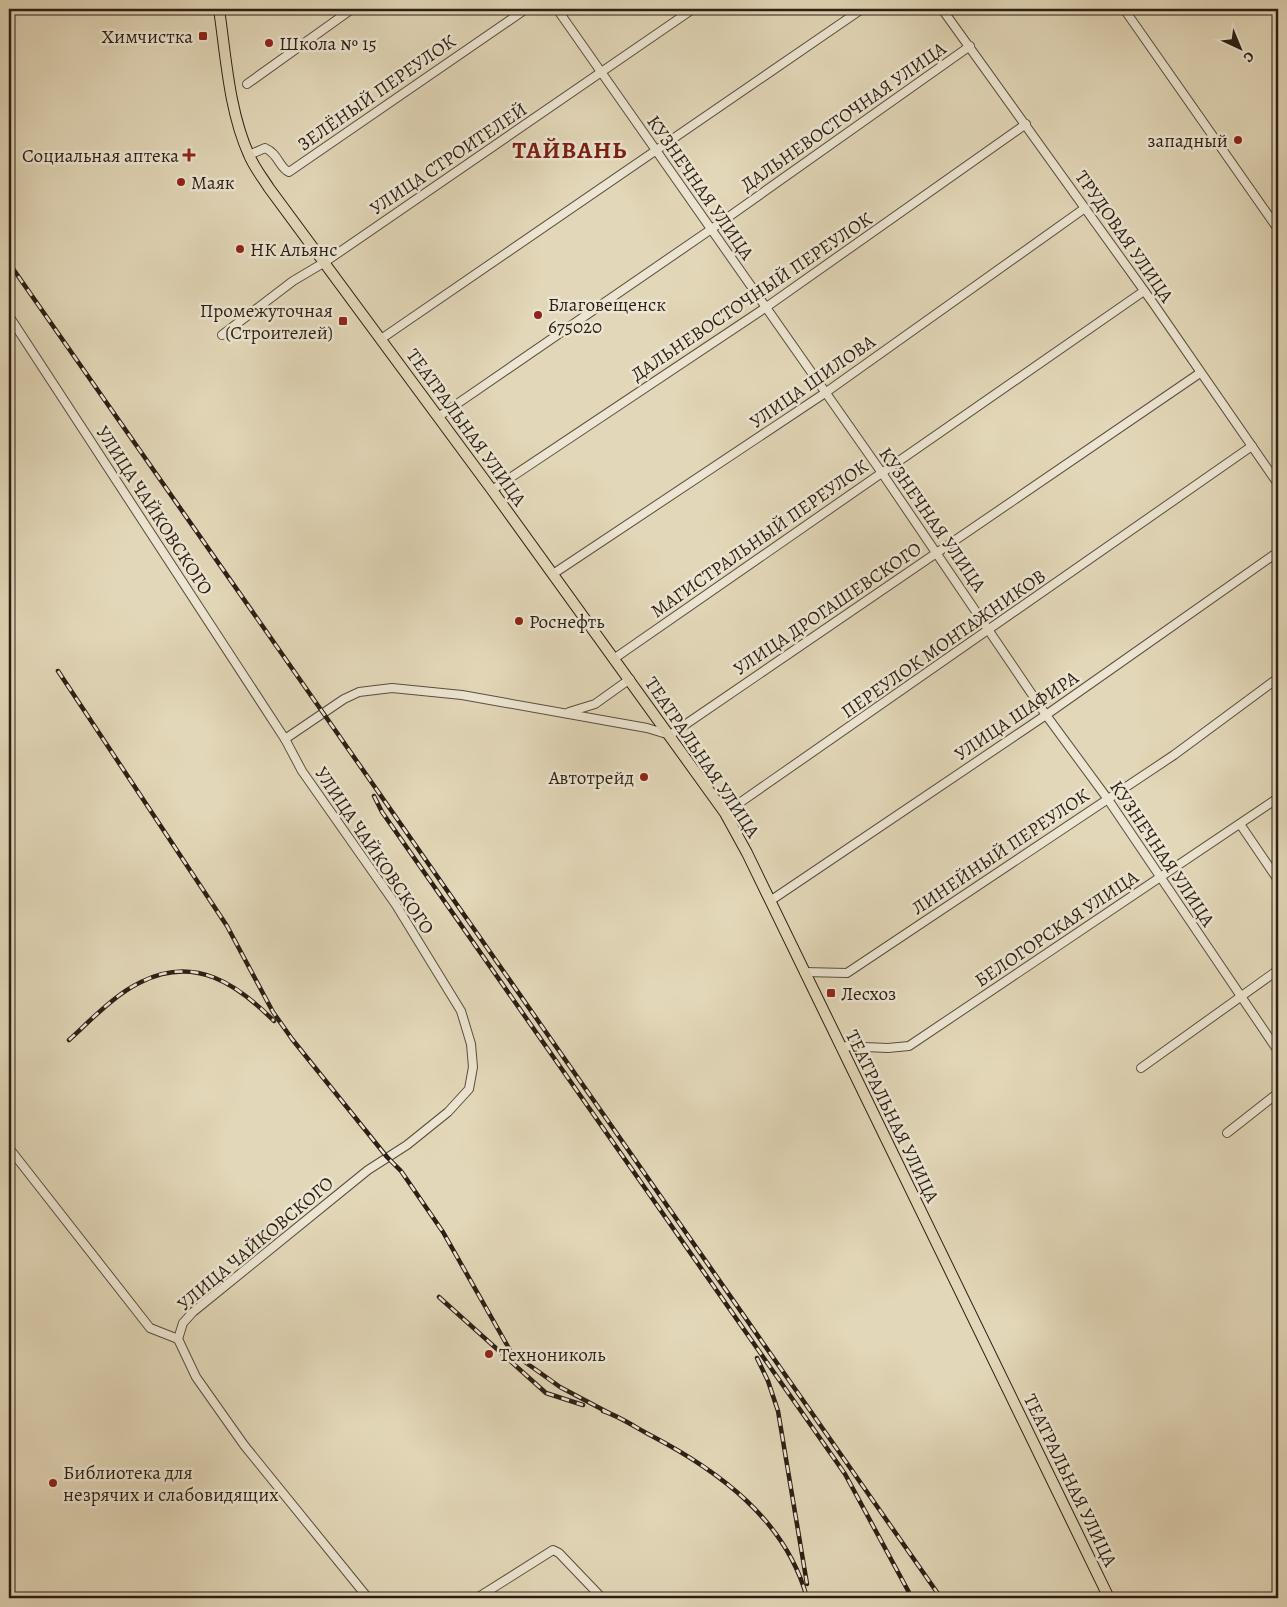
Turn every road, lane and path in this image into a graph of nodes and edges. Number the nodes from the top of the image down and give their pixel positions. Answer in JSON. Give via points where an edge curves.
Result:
{"nodes":[{"id":1,"x":219,"y":9,"type":"edge"},
{"id":2,"x":352,"y":9,"type":"edge"},
{"id":3,"x":526,"y":9,"type":"edge"},
{"id":4,"x":557,"y":9,"type":"edge"},
{"id":5,"x":693,"y":9,"type":"edge"},
{"id":6,"x":862,"y":9,"type":"edge"},
{"id":7,"x":942,"y":9,"type":"edge"},
{"id":8,"x":1124,"y":9,"type":"edge"},
{"id":9,"x":970,"y":46,"type":"junction"},
{"id":10,"x":602,"y":73,"type":"junction"},
{"id":11,"x":246,"y":84,"type":"dead end"},
{"id":12,"x":1026,"y":124,"type":"junction"},
{"id":13,"x":656,"y":152,"type":"junction"},
{"id":14,"x":249,"y":155,"type":"junction"},
{"id":15,"x":1085,"y":208,"type":"junction"},
{"id":16,"x":1278,"y":229,"type":"edge"},
{"id":17,"x":710,"y":230,"type":"junction"},
{"id":18,"x":325,"y":262,"type":"junction"},
{"id":19,"x":1144,"y":291,"type":"junction"},
{"id":20,"x":765,"y":308,"type":"junction"},
{"id":21,"x":9,"y":316,"type":"edge"},
{"id":22,"x":222,"y":335,"type":"dead end"},
{"id":23,"x":381,"y":339,"type":"junction"},
{"id":24,"x":1200,"y":373,"type":"junction"},
{"id":25,"x":825,"y":393,"type":"junction"},
{"id":26,"x":438,"y":416,"type":"junction"},
{"id":27,"x":1252,"y":446,"type":"junction"},
{"id":28,"x":882,"y":473,"type":"junction"},
{"id":29,"x":1278,"y":484,"type":"edge"},
{"id":30,"x":492,"y":490,"type":"junction"},
{"id":31,"x":1278,"y":552,"type":"edge"},
{"id":32,"x":936,"y":553,"type":"junction"},
{"id":33,"x":553,"y":574,"type":"junction"},
{"id":34,"x":990,"y":630,"type":"junction"},
{"id":35,"x":615,"y":658,"type":"junction"},
{"id":36,"x":1278,"y":678,"type":"edge"},
{"id":37,"x":630,"y":679,"type":"junction"},
{"id":38,"x":563,"y":713,"type":"junction"},
{"id":39,"x":1046,"y":715,"type":"junction"},
{"id":40,"x":670,"y":735,"type":"junction"},
{"id":41,"x":285,"y":739,"type":"junction"},
{"id":42,"x":1107,"y":798,"type":"junction"},
{"id":43,"x":1278,"y":798,"type":"edge"},
{"id":44,"x":725,"y":813,"type":"junction"},
{"id":45,"x":1240,"y":824,"type":"junction"},
{"id":46,"x":1160,"y":878,"type":"junction"},
{"id":47,"x":1278,"y":880,"type":"edge"},
{"id":48,"x":770,"y":901,"type":"junction"},
{"id":49,"x":1278,"y":970,"type":"edge"},
{"id":50,"x":804,"y":972,"type":"junction"},
{"id":51,"x":1240,"y":997,"type":"junction"},
{"id":52,"x":840,"y":1046,"type":"junction"},
{"id":53,"x":1278,"y":1051,"type":"edge"},
{"id":54,"x":1141,"y":1068,"type":"dead end"},
{"id":55,"x":1278,"y":1093,"type":"edge"},
{"id":56,"x":1226,"y":1133,"type":"dead end"},
{"id":57,"x":9,"y":1148,"type":"edge"},
{"id":58,"x":178,"y":1339,"type":"junction"},
{"id":59,"x":368,"y":1598,"type":"edge"},
{"id":60,"x":477,"y":1598,"type":"edge"},
{"id":61,"x":602,"y":1598,"type":"edge"},
{"id":62,"x":1109,"y":1598,"type":"edge"}],
"edges":[{"from":1,"to":14,"type":"main road","name":"ТЕАТРАЛЬНАЯ УЛИЦА","via":[[231,88]]},
{"from":2,"to":11,"type":"street"},
{"from":3,"to":14,"type":"street","name":"ЗЕЛЁНЫЙ ПЕРЕУЛОК","via":[[289,172],[284,170],[272,151],[265,148]]},
{"from":4,"to":10,"type":"street","name":"КУЗНЕЧНАЯ УЛИЦА"},
{"from":5,"to":10,"type":"street","name":"УЛИЦА СТРОИТЕЛЕЙ"},
{"from":6,"to":13,"type":"street"},
{"from":7,"to":9,"type":"street","name":"ТРУДОВАЯ УЛИЦА"},
{"from":8,"to":16,"type":"street"},
{"from":9,"to":12,"type":"street","name":"ТРУДОВАЯ УЛИЦА"},
{"from":9,"to":17,"type":"street","name":"ДАЛЬНЕВОСТОЧНАЯ УЛИЦА"},
{"from":10,"to":13,"type":"street","name":"КУЗНЕЧНАЯ УЛИЦА"},
{"from":10,"to":18,"type":"street","name":"УЛИЦА СТРОИТЕЛЕЙ"},
{"from":12,"to":15,"type":"street","name":"ТРУДОВАЯ УЛИЦА"},
{"from":12,"to":20,"type":"street","name":"ДАЛЬНЕВОСТОЧНЫЙ ПЕРЕУЛОК"},
{"from":13,"to":17,"type":"street","name":"КУЗНЕЧНАЯ УЛИЦА"},
{"from":13,"to":23,"type":"street"},
{"from":14,"to":18,"type":"main road","name":"ТЕАТРАЛЬНАЯ УЛИЦА","via":[[269,188]]},
{"from":15,"to":19,"type":"street","name":"ТРУДОВАЯ УЛИЦА"},
{"from":15,"to":25,"type":"street","name":"УЛИЦА ШИЛОВА"},
{"from":17,"to":20,"type":"street","name":"КУЗНЕЧНАЯ УЛИЦА"},
{"from":17,"to":26,"type":"street","name":"ДАЛЬНЕВОСТОЧНАЯ УЛИЦА"},
{"from":18,"to":22,"type":"street","name":"УЛИЦА СТРОИТЕЛЕЙ","via":[[293,281]]},
{"from":18,"to":23,"type":"main road","name":"ТЕАТРАЛЬНАЯ УЛИЦА"},
{"from":19,"to":24,"type":"street","name":"ТРУДОВАЯ УЛИЦА"},
{"from":19,"to":28,"type":"street","name":"МАГИСТРАЛЬНЫЙ ПЕРЕУЛОК"},
{"from":20,"to":25,"type":"street","name":"КУЗНЕЧНАЯ УЛИЦА"},
{"from":20,"to":30,"type":"street","name":"ДАЛЬНЕВОСТОЧНЫЙ ПЕРЕУЛОК"},
{"from":21,"to":41,"type":"street","name":"УЛИЦА ЧАЙКОВСКОГО"},
{"from":23,"to":26,"type":"main road","name":"ТЕАТРАЛЬНАЯ УЛИЦА"},
{"from":24,"to":27,"type":"street","name":"ТРУДОВАЯ УЛИЦА"},
{"from":24,"to":32,"type":"street","name":"УЛИЦА ДРОГАШЕВСКОГО"},
{"from":25,"to":28,"type":"street","name":"КУЗНЕЧНАЯ УЛИЦА"},
{"from":25,"to":33,"type":"street","name":"УЛИЦА ШИЛОВА"},
{"from":26,"to":30,"type":"main road","name":"ТЕАТРАЛЬНАЯ УЛИЦА"},
{"from":27,"to":29,"type":"street","name":"ТРУДОВАЯ УЛИЦА"},
{"from":27,"to":34,"type":"street","name":"ПЕРЕУЛОК МОНТАЖНИКОВ"},
{"from":28,"to":32,"type":"street","name":"КУЗНЕЧНАЯ УЛИЦА"},
{"from":28,"to":35,"type":"street","name":"МАГИСТРАЛЬНЫЙ ПЕРЕУЛОК"},
{"from":30,"to":33,"type":"main road","name":"ТЕАТРАЛЬНАЯ УЛИЦА"},
{"from":31,"to":39,"type":"street","name":"УЛИЦА ШАФИРА"},
{"from":32,"to":34,"type":"street","name":"КУЗНЕЧНАЯ УЛИЦА"},
{"from":32,"to":40,"type":"street","name":"УЛИЦА ДРОГАШЕВСКОГО"},
{"from":33,"to":35,"type":"main road","name":"ТЕАТРАЛЬНАЯ УЛИЦА"},
{"from":34,"to":39,"type":"street","name":"КУЗНЕЧНАЯ УЛИЦА"},
{"from":34,"to":44,"type":"street","name":"ПЕРЕУЛОК МОНТАЖНИКОВ"},
{"from":35,"to":37,"type":"main road","name":"ТЕАТРАЛЬНАЯ УЛИЦА"},
{"from":36,"to":42,"type":"street","name":"ЛИНЕЙНЫЙ ПЕРЕУЛОК","via":[[1174,755]]},
{"from":37,"to":38,"type":"street","via":[[595,704]]},
{"from":37,"to":40,"type":"main road","name":"ТЕАТРАЛЬНАЯ УЛИЦА"},
{"from":38,"to":40,"type":"street"},
{"from":38,"to":41,"type":"street","via":[[462,695],[371,689],[344,699]]},
{"from":39,"to":42,"type":"street","name":"КУЗНЕЧНАЯ УЛИЦА"},
{"from":39,"to":48,"type":"street","name":"УЛИЦА ШАФИРА"},
{"from":40,"to":44,"type":"main road","name":"ТЕАТРАЛЬНАЯ УЛИЦА"},
{"from":41,"to":58,"type":"street","name":"УЛИЦА ЧАЙКОВСКОГО","via":[[302,771],[396,905],[461,1011],[471,1044],[473,1067],[469,1089],[448,1112],[368,1170],[194,1312],[183,1323]]},
{"from":42,"to":46,"type":"street","name":"КУЗНЕЧНАЯ УЛИЦА"},
{"from":42,"to":50,"type":"street","name":"ЛИНЕЙНЫЙ ПЕРЕУЛОК","via":[[846,973]]},
{"from":43,"to":45,"type":"street","name":"БЕЛОГОРСКАЯ УЛИЦА"},
{"from":44,"to":48,"type":"main road","name":"ТЕАТРАЛЬНАЯ УЛИЦА"},
{"from":45,"to":46,"type":"street","name":"БЕЛОГОРСКАЯ УЛИЦА"},
{"from":45,"to":47,"type":"street"},
{"from":46,"to":51,"type":"street","name":"КУЗНЕЧНАЯ УЛИЦА"},
{"from":46,"to":52,"type":"street","name":"БЕЛОГОРСКАЯ УЛИЦА","via":[[909,1046]]},
{"from":48,"to":50,"type":"main road","name":"ТЕАТРАЛЬНАЯ УЛИЦА"},
{"from":49,"to":51,"type":"street"},
{"from":50,"to":52,"type":"main road","name":"ТЕАТРАЛЬНАЯ УЛИЦА"},
{"from":51,"to":53,"type":"street","name":"КУЗНЕЧНАЯ УЛИЦА"},
{"from":51,"to":54,"type":"street"},
{"from":52,"to":62,"type":"main road","name":"ТЕАТРАЛЬНАЯ УЛИЦА"},
{"from":55,"to":56,"type":"street"},
{"from":57,"to":58,"type":"street","via":[[150,1328]]},
{"from":58,"to":59,"type":"street","via":[[196,1377],[244,1445]]},
{"from":60,"to":61,"type":"street","via":[[553,1550]]}]}
